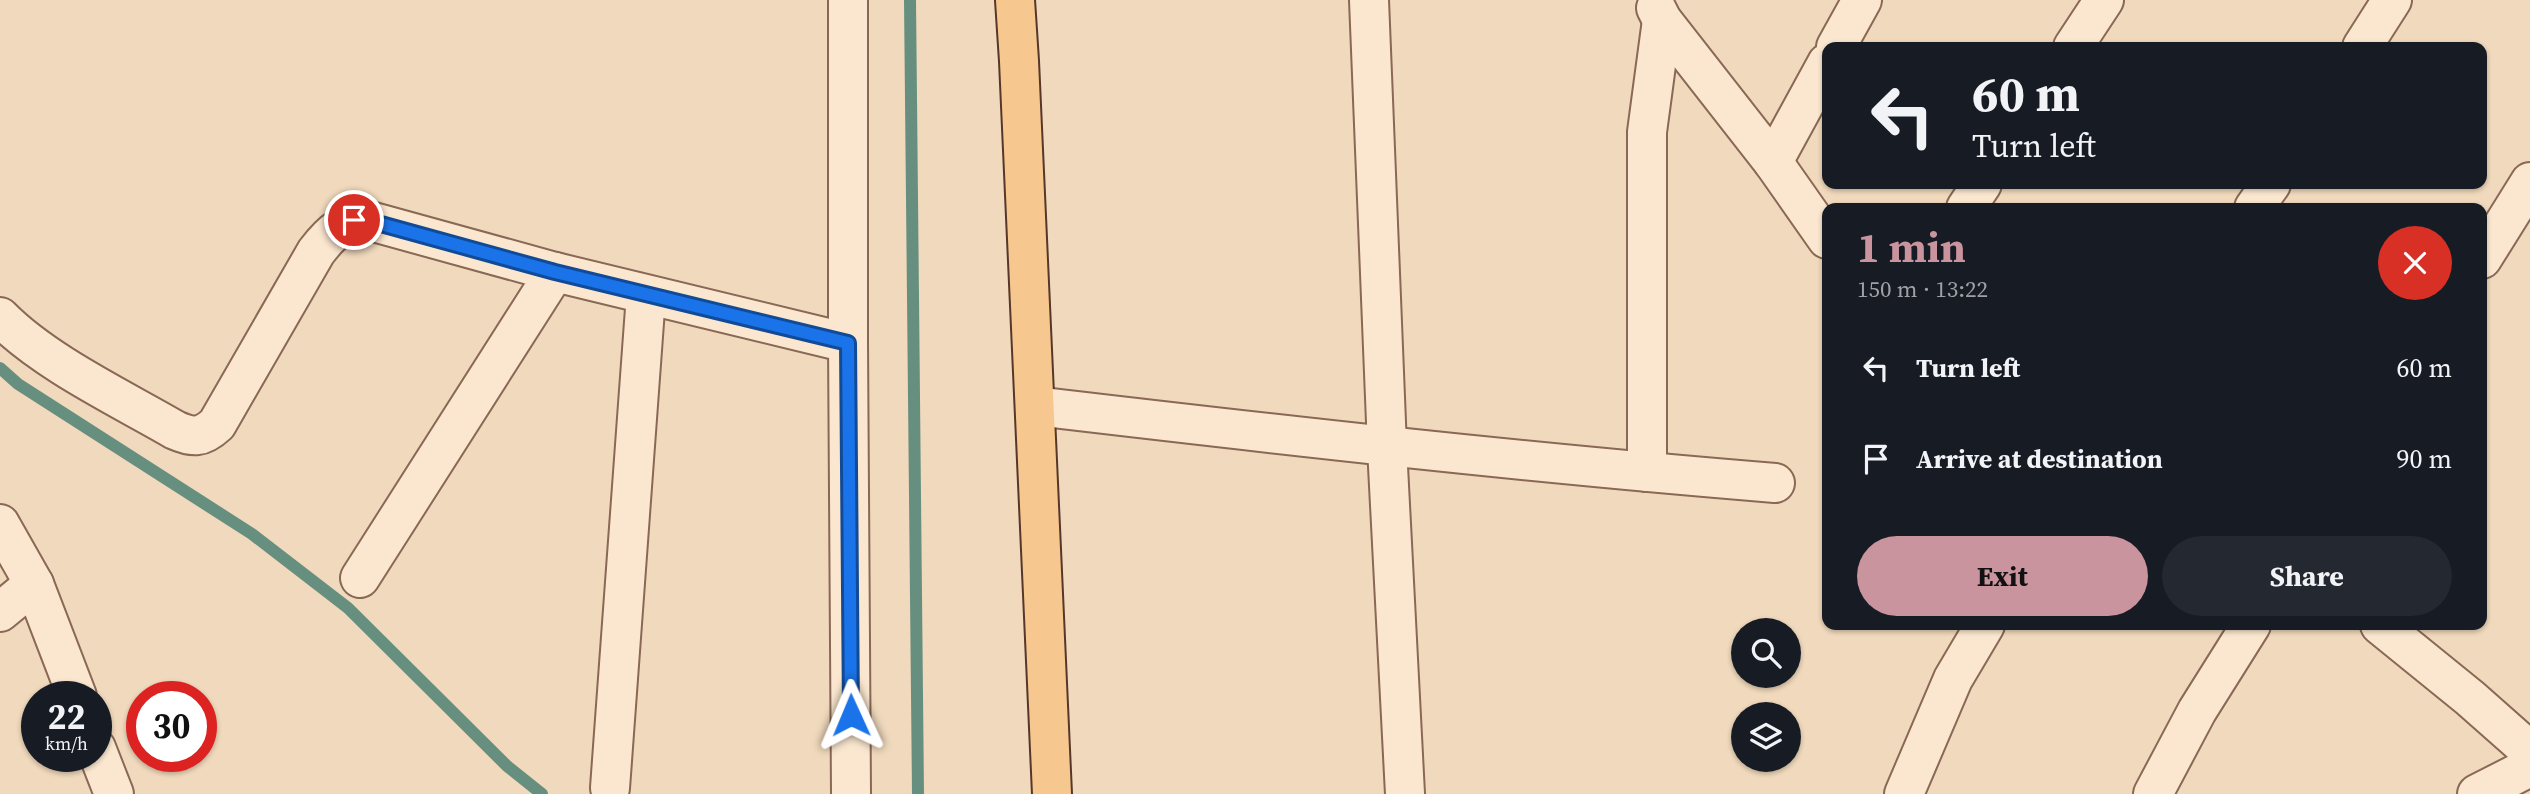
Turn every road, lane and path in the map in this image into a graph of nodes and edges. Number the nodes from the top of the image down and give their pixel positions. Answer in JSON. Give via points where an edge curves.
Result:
{"nodes":[{"id":1,"x":849,"y":0,"type":"edge"},
{"id":2,"x":1014,"y":0,"type":"edge"},
{"id":3,"x":1369,"y":0,"type":"edge"},
{"id":4,"x":1862,"y":0,"type":"edge"},
{"id":5,"x":2104,"y":0,"type":"edge"},
{"id":6,"x":2392,"y":0,"type":"edge"},
{"id":7,"x":1657,"y":10,"type":"edge"},
{"id":8,"x":1839,"y":42,"type":"edge"},
{"id":9,"x":2076,"y":42,"type":"edge"},
{"id":10,"x":2365,"y":42,"type":"edge"},
{"id":11,"x":1822,"y":72,"type":"edge"},
{"id":12,"x":1773,"y":162,"type":"junction"},
{"id":13,"x":2530,"y":181,"type":"edge"},
{"id":14,"x":1822,"y":232,"type":"edge"},
{"id":15,"x":2487,"y":251,"type":"edge"},
{"id":16,"x":555,"y":272,"type":"junction"},
{"id":17,"x":646,"y":295,"type":"junction"},
{"id":18,"x":0,"y":317,"type":"edge"},
{"id":19,"x":848,"y":343,"type":"junction"},
{"id":20,"x":1035,"y":406,"type":"junction"},
{"id":21,"x":1387,"y":447,"type":"junction"},
{"id":22,"x":1647,"y":472,"type":"junction"},
{"id":23,"x":1775,"y":483,"type":"dead end"},
{"id":24,"x":0,"y":524,"type":"edge"},
{"id":25,"x":360,"y":578,"type":"dead end"},
{"id":26,"x":34,"y":584,"type":"junction"},
{"id":27,"x":0,"y":612,"type":"edge"},
{"id":28,"x":1982,"y":630,"type":"edge"},
{"id":29,"x":2248,"y":630,"type":"edge"},
{"id":30,"x":2386,"y":630,"type":"edge"},
{"id":31,"x":71,"y":681,"type":"edge"},
{"id":32,"x":2530,"y":751,"type":"edge"},
{"id":33,"x":2530,"y":767,"type":"edge"},
{"id":34,"x":105,"y":772,"type":"edge"},
{"id":35,"x":610,"y":788,"type":"dead end"},
{"id":36,"x":114,"y":794,"type":"edge"},
{"id":37,"x":851,"y":794,"type":"edge"},
{"id":38,"x":1052,"y":794,"type":"edge"},
{"id":39,"x":1405,"y":794,"type":"edge"},
{"id":40,"x":1904,"y":794,"type":"edge"},
{"id":41,"x":2153,"y":794,"type":"edge"},
{"id":42,"x":2477,"y":794,"type":"edge"}],
"edges":[{"from":1,"to":19,"type":"street"},
{"from":2,"to":20,"type":"main road"},
{"from":3,"to":21,"type":"street"},
{"from":4,"to":8,"type":"street"},
{"from":5,"to":9,"type":"street"},
{"from":6,"to":10,"type":"street"},
{"from":7,"to":12,"type":"street"},
{"from":7,"to":22,"type":"street","via":[[1647,132]]},
{"from":11,"to":12,"type":"street"},
{"from":12,"to":14,"type":"street"},
{"from":13,"to":15,"type":"street"},
{"from":16,"to":17,"type":"street"},
{"from":16,"to":18,"type":"street","via":[[370,221],[341,225],[316,252],[217,424],[194,437],[60,362]]},
{"from":16,"to":25,"type":"street"},
{"from":17,"to":19,"type":"street"},
{"from":17,"to":35,"type":"street"},
{"from":19,"to":37,"type":"street"},
{"from":20,"to":21,"type":"street"},
{"from":20,"to":38,"type":"main road"},
{"from":21,"to":22,"type":"street"},
{"from":21,"to":39,"type":"street"},
{"from":22,"to":23,"type":"street"},
{"from":24,"to":26,"type":"street"},
{"from":26,"to":27,"type":"street"},
{"from":26,"to":31,"type":"street"},
{"from":28,"to":40,"type":"street","via":[[1953,679]]},
{"from":29,"to":41,"type":"street"},
{"from":30,"to":32,"type":"street"},
{"from":33,"to":42,"type":"street"},
{"from":34,"to":36,"type":"street"}]}
